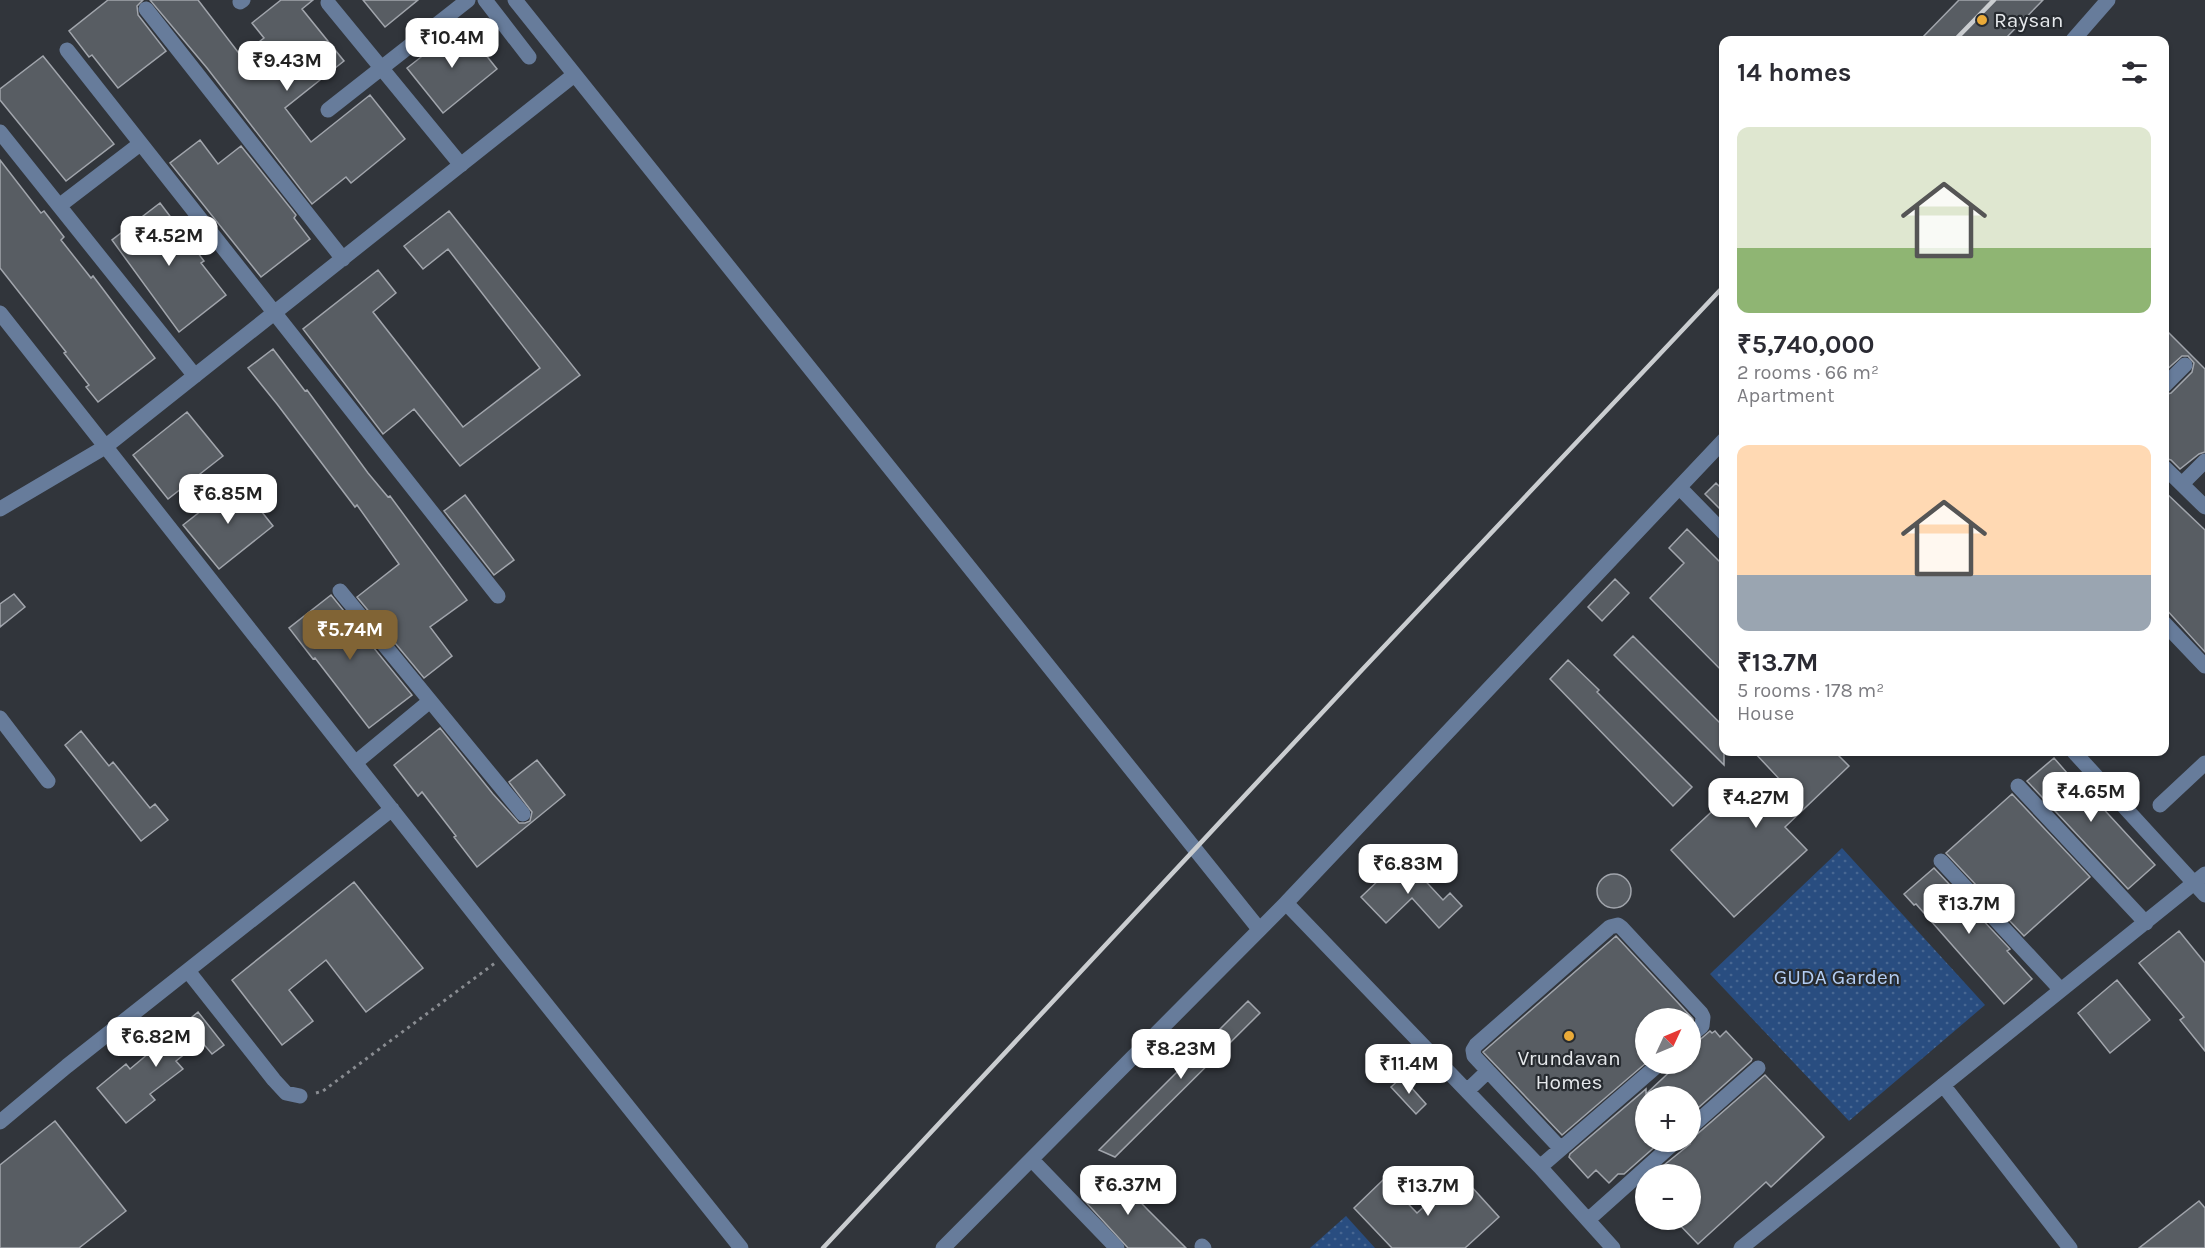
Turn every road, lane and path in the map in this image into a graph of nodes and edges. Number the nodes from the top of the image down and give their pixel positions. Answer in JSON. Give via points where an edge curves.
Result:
{"nodes":[{"id":1,"x":468,"y":0,"type":"edge"},
{"id":2,"x":485,"y":0,"type":"edge"},
{"id":3,"x":515,"y":0,"type":"edge"},
{"id":4,"x":2108,"y":0,"type":"edge"},
{"id":5,"x":328,"y":3,"type":"dead end"},
{"id":6,"x":146,"y":9,"type":"dead end"},
{"id":7,"x":2076,"y":36,"type":"edge"},
{"id":8,"x":67,"y":50,"type":"dead end"},
{"id":9,"x":529,"y":57,"type":"dead end"},
{"id":10,"x":381,"y":68,"type":"junction"},
{"id":11,"x":574,"y":75,"type":"junction"},
{"id":12,"x":328,"y":110,"type":"dead end"},
{"id":13,"x":0,"y":132,"type":"edge"},
{"id":14,"x":140,"y":144,"type":"junction"},
{"id":15,"x":461,"y":165,"type":"junction"},
{"id":16,"x":59,"y":206,"type":"junction"},
{"id":17,"x":343,"y":259,"type":"junction"},
{"id":18,"x":0,"y":313,"type":"edge"},
{"id":19,"x":275,"y":313,"type":"junction"},
{"id":20,"x":2185,"y":365,"type":"dead end"},
{"id":21,"x":195,"y":376,"type":"junction"},
{"id":22,"x":2169,"y":381,"type":"edge"},
{"id":23,"x":1719,"y":445,"type":"edge"},
{"id":24,"x":105,"y":447,"type":"junction"},
{"id":25,"x":2205,"y":461,"type":"edge"},
{"id":26,"x":2169,"y":472,"type":"edge"},
{"id":27,"x":2182,"y":484,"type":"junction"},
{"id":28,"x":1680,"y":488,"type":"junction"},
{"id":29,"x":2205,"y":507,"type":"edge"},
{"id":30,"x":0,"y":509,"type":"edge"},
{"id":31,"x":1719,"y":528,"type":"edge"},
{"id":32,"x":340,"y":591,"type":"dead end"},
{"id":33,"x":498,"y":596,"type":"dead end"},
{"id":34,"x":2169,"y":628,"type":"edge"},
{"id":35,"x":2205,"y":666,"type":"edge"},
{"id":36,"x":430,"y":701,"type":"junction"},
{"id":37,"x":0,"y":718,"type":"edge"},
{"id":38,"x":2078,"y":756,"type":"edge"},
{"id":39,"x":355,"y":763,"type":"junction"},
{"id":40,"x":2205,"y":763,"type":"edge"},
{"id":41,"x":48,"y":781,"type":"dead end"},
{"id":42,"x":2018,"y":786,"type":"dead end"},
{"id":43,"x":2160,"y":805,"type":"dead end"},
{"id":44,"x":392,"y":809,"type":"junction"},
{"id":45,"x":523,"y":814,"type":"dead end"},
{"id":46,"x":1941,"y":861,"type":"dead end"},
{"id":47,"x":2202,"y":884,"type":"edge"},
{"id":48,"x":1286,"y":903,"type":"junction"},
{"id":49,"x":2146,"y":923,"type":"junction"},
{"id":50,"x":1259,"y":929,"type":"junction"},
{"id":51,"x":506,"y":954,"type":"junction"},
{"id":52,"x":188,"y":971,"type":"junction"},
{"id":53,"x":2061,"y":990,"type":"junction"},
{"id":54,"x":1696,"y":1008,"type":"edge"},
{"id":55,"x":1701,"y":1013,"type":"edge"},
{"id":56,"x":1701,"y":1027,"type":"edge"},
{"id":57,"x":1758,"y":1068,"type":"dead end"},
{"id":58,"x":1488,"y":1071,"type":"junction"},
{"id":59,"x":1647,"y":1074,"type":"edge"},
{"id":60,"x":1943,"y":1084,"type":"junction"},
{"id":61,"x":1467,"y":1091,"type":"junction"},
{"id":62,"x":300,"y":1096,"type":"joint"},
{"id":63,"x":1701,"y":1118,"type":"edge"},
{"id":64,"x":0,"y":1122,"type":"edge"},
{"id":65,"x":1561,"y":1149,"type":"junction"},
{"id":66,"x":1664,"y":1152,"type":"edge"},
{"id":67,"x":1032,"y":1160,"type":"junction"},
{"id":68,"x":1540,"y":1167,"type":"junction"},
{"id":69,"x":1588,"y":1219,"type":"junction"},
{"id":70,"x":741,"y":1248,"type":"edge"},
{"id":71,"x":943,"y":1248,"type":"edge"},
{"id":72,"x":1117,"y":1248,"type":"edge"},
{"id":73,"x":1613,"y":1248,"type":"edge"},
{"id":74,"x":1741,"y":1248,"type":"edge"},
{"id":75,"x":2070,"y":1248,"type":"edge"}],
"edges":[{"from":1,"to":10,"type":"street"},
{"from":2,"to":9,"type":"street"},
{"from":3,"to":11,"type":"street"},
{"from":4,"to":7,"type":"street"},
{"from":5,"to":10,"type":"street"},
{"from":6,"to":17,"type":"street"},
{"from":8,"to":14,"type":"street"},
{"from":10,"to":12,"type":"street"},
{"from":10,"to":15,"type":"street"},
{"from":11,"to":15,"type":"street"},
{"from":11,"to":50,"type":"street"},
{"from":13,"to":16,"type":"street"},
{"from":14,"to":16,"type":"street"},
{"from":14,"to":19,"type":"street"},
{"from":15,"to":17,"type":"street"},
{"from":16,"to":21,"type":"street"},
{"from":17,"to":19,"type":"street"},
{"from":18,"to":24,"type":"street"},
{"from":19,"to":21,"type":"street"},
{"from":19,"to":33,"type":"street"},
{"from":20,"to":22,"type":"street"},
{"from":21,"to":24,"type":"street"},
{"from":23,"to":28,"type":"street"},
{"from":24,"to":30,"type":"street"},
{"from":24,"to":39,"type":"street"},
{"from":25,"to":27,"type":"street"},
{"from":26,"to":27,"type":"street"},
{"from":27,"to":29,"type":"street"},
{"from":28,"to":31,"type":"street"},
{"from":28,"to":48,"type":"street"},
{"from":32,"to":36,"type":"street"},
{"from":34,"to":35,"type":"street"},
{"from":36,"to":39,"type":"street"},
{"from":36,"to":45,"type":"street"},
{"from":37,"to":41,"type":"street"},
{"from":38,"to":47,"type":"street"},
{"from":39,"to":44,"type":"street"},
{"from":40,"to":43,"type":"street"},
{"from":42,"to":49,"type":"street"},
{"from":44,"to":51,"type":"street"},
{"from":44,"to":52,"type":"street"},
{"from":46,"to":53,"type":"street"},
{"from":47,"to":49,"type":"street"},
{"from":48,"to":50,"type":"street"},
{"from":48,"to":61,"type":"street"},
{"from":49,"to":53,"type":"street"},
{"from":50,"to":67,"type":"street"},
{"from":51,"to":62,"type":"path","via":[[324,1091]]},
{"from":51,"to":70,"type":"street"},
{"from":52,"to":62,"type":"street","via":[[274,1080],[286,1093]]},
{"from":52,"to":64,"type":"street"},
{"from":53,"to":60,"type":"street"},
{"from":54,"to":58,"type":"street","via":[[1623,928],[1614,925],[1476,1045],[1474,1056]]},
{"from":55,"to":56,"type":"street"},
{"from":57,"to":63,"type":"street"},
{"from":58,"to":61,"type":"street"},
{"from":58,"to":65,"type":"street"},
{"from":59,"to":65,"type":"street"},
{"from":60,"to":74,"type":"street"},
{"from":60,"to":75,"type":"street"},
{"from":61,"to":68,"type":"street"},
{"from":65,"to":68,"type":"street"},
{"from":66,"to":69,"type":"street"},
{"from":67,"to":71,"type":"street"},
{"from":67,"to":72,"type":"street"},
{"from":68,"to":69,"type":"street"},
{"from":69,"to":73,"type":"street"}]}
